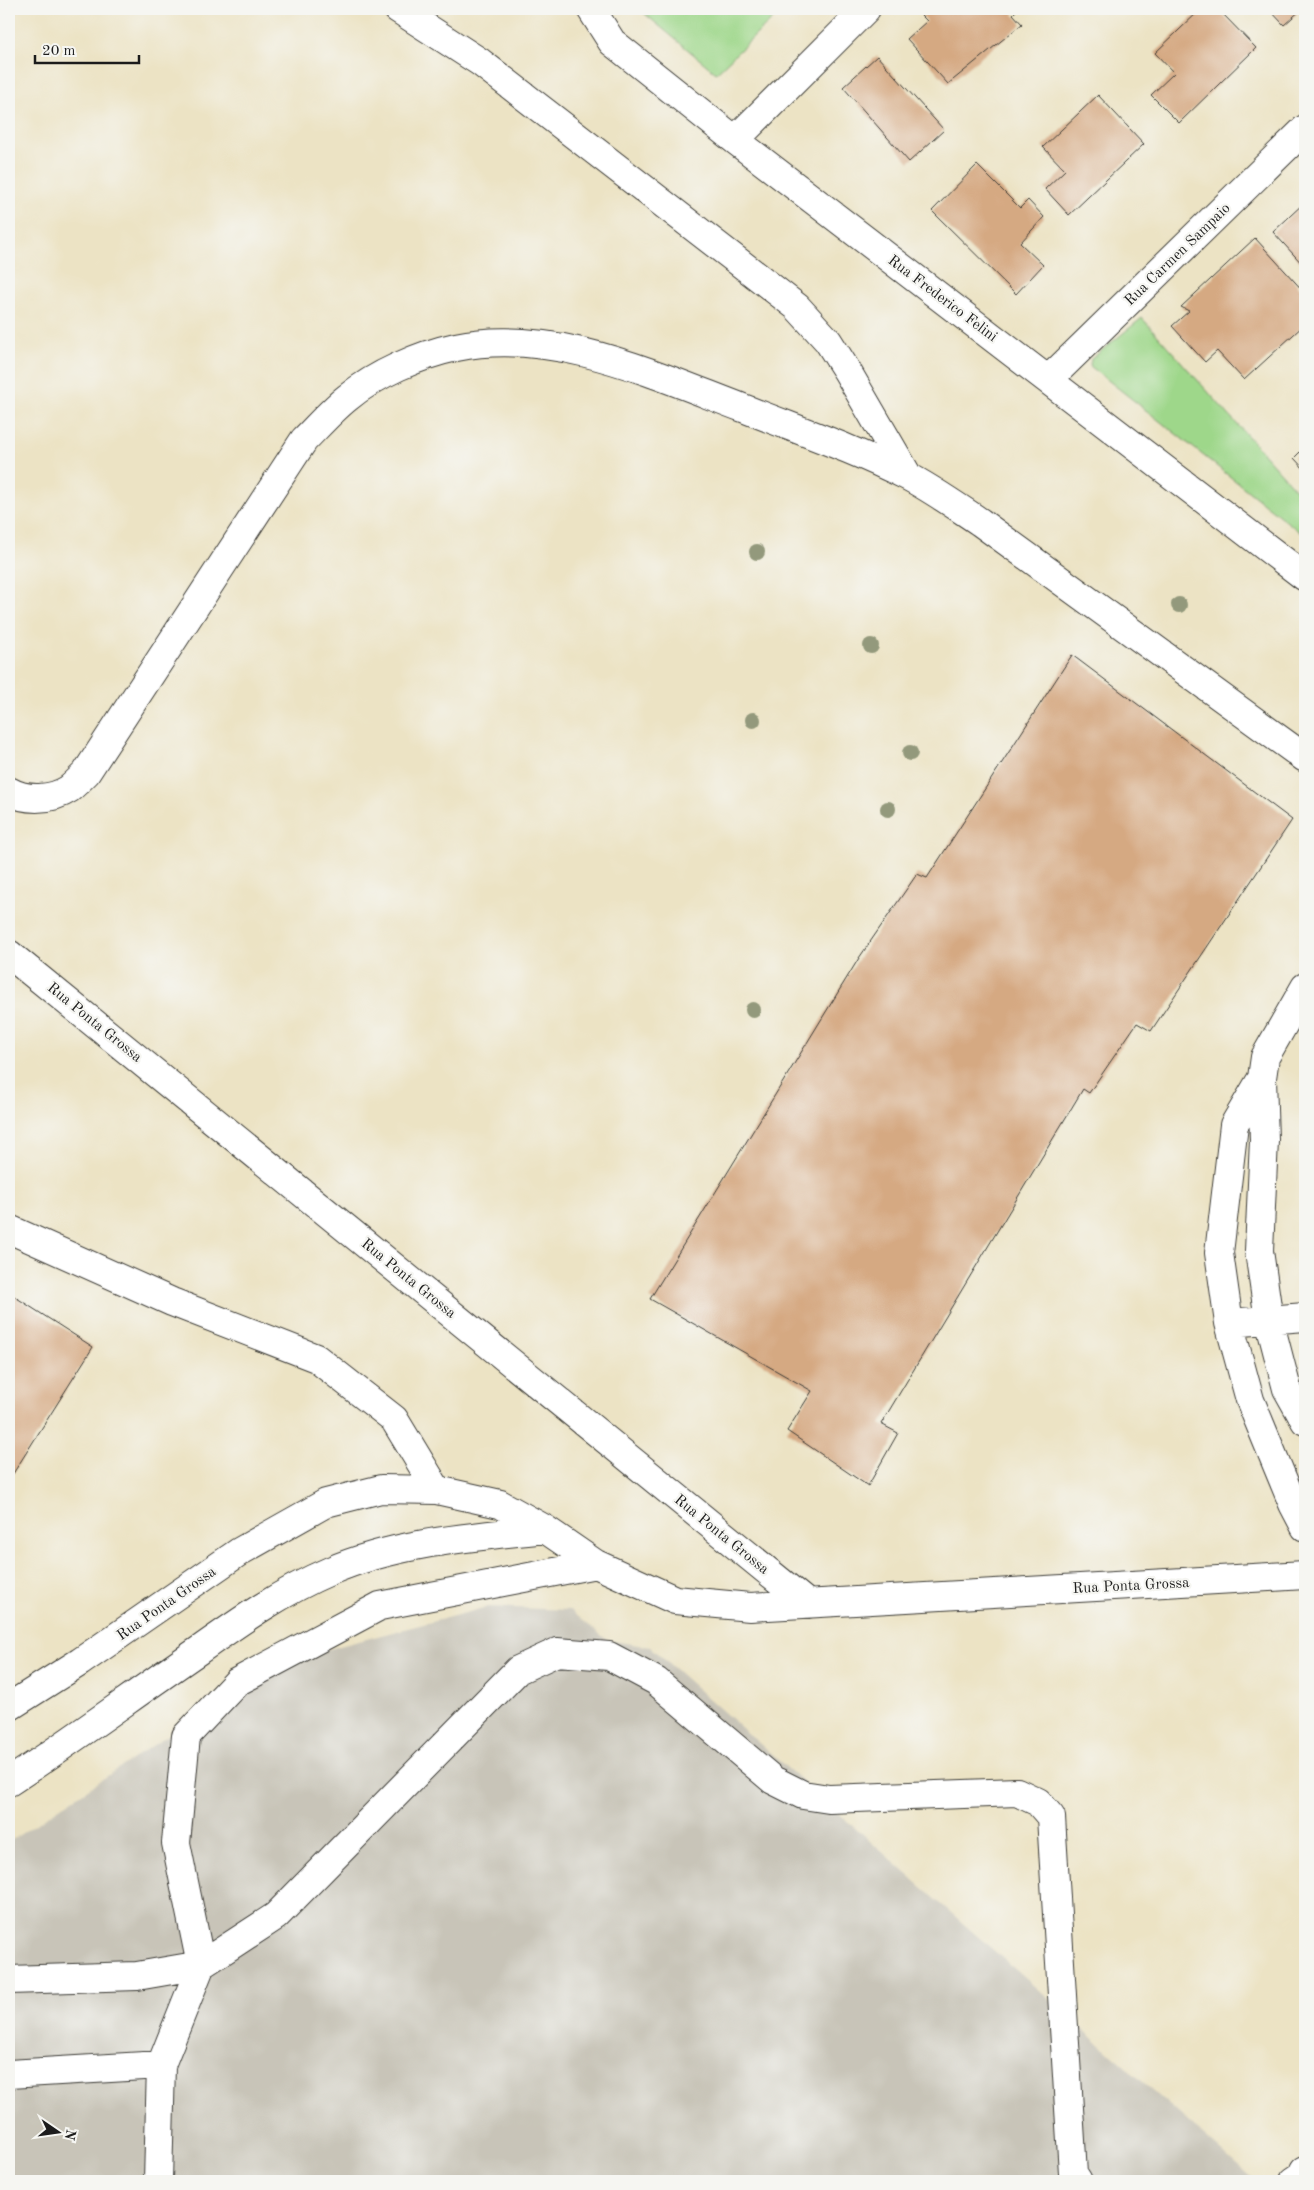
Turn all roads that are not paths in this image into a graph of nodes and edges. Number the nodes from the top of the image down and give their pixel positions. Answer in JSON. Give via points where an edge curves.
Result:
{"nodes":[{"id":1,"x":398,"y":9,"type":"edge"},
{"id":2,"x":592,"y":9,"type":"edge"},
{"id":3,"x":866,"y":9,"type":"edge"},
{"id":4,"x":1305,"y":129,"type":"edge"},
{"id":5,"x":735,"y":140,"type":"junction"},
{"id":6,"x":1049,"y":379,"type":"junction"},
{"id":7,"x":908,"y":476,"type":"junction"},
{"id":8,"x":1305,"y":578,"type":"edge"},
{"id":9,"x":1305,"y":758,"type":"edge"},
{"id":10,"x":9,"y":791,"type":"edge"},
{"id":11,"x":9,"y":954,"type":"edge"},
{"id":12,"x":1305,"y":987,"type":"edge"},
{"id":13,"x":1262,"y":1078,"type":"junction"},
{"id":14,"x":9,"y":1229,"type":"edge"},
{"id":15,"x":1305,"y":1317,"type":"edge"},
{"id":16,"x":1269,"y":1320,"type":"junction"},
{"id":17,"x":1229,"y":1323,"type":"junction"},
{"id":18,"x":1305,"y":1421,"type":"edge"},
{"id":19,"x":437,"y":1490,"type":"junction"},
{"id":20,"x":1305,"y":1526,"type":"edge"},
{"id":21,"x":544,"y":1529,"type":"junction"},
{"id":22,"x":596,"y":1564,"type":"junction"},
{"id":23,"x":1305,"y":1575,"type":"edge"},
{"id":24,"x":808,"y":1604,"type":"junction"},
{"id":25,"x":9,"y":1707,"type":"edge"},
{"id":26,"x":9,"y":1782,"type":"edge"},
{"id":27,"x":202,"y":1965,"type":"junction"},
{"id":28,"x":9,"y":1980,"type":"edge"},
{"id":29,"x":161,"y":2065,"type":"junction"},
{"id":30,"x":9,"y":2074,"type":"edge"},
{"id":31,"x":1305,"y":2170,"type":"edge"},
{"id":32,"x":158,"y":2181,"type":"edge"},
{"id":33,"x":1078,"y":2181,"type":"edge"},
{"id":34,"x":1294,"y":2181,"type":"edge"}],
"edges":[{"from":1,"to":7,"type":"street","via":[[480,62],[797,307],[828,341],[848,371]]},
{"from":2,"to":5,"type":"street","name":"Rua Frederico Felini","via":[[612,42]]},
{"from":3,"to":5,"type":"street"},
{"from":4,"to":6,"type":"street","name":"Rua Carmen Sampaio"},
{"from":5,"to":6,"type":"street","name":"Rua Frederico Felini"},
{"from":6,"to":8,"type":"street","name":"Rua Frederico Felini"},
{"from":7,"to":9,"type":"street","via":[[980,522]]},
{"from":7,"to":10,"type":"street","via":[[859,453],[638,368],[575,350],[510,341],[456,347],[398,365],[348,397],[304,440],[86,772],[68,790],[40,799]]},
{"from":11,"to":24,"type":"street","name":"Rua Ponta Grossa"},
{"from":12,"to":13,"type":"street","via":[[1265,1057]]},
{"from":13,"to":16,"type":"street","via":[[1264,1140],[1259,1251]]},
{"from":13,"to":17,"type":"street","via":[[1234,1125],[1219,1253]]},
{"from":14,"to":19,"type":"street","via":[[172,1302],[316,1358],[394,1418]]},
{"from":15,"to":16,"type":"street"},
{"from":16,"to":17,"type":"street"},
{"from":16,"to":18,"type":"street","via":[[1287,1389]]},
{"from":17,"to":20,"type":"street","via":[[1250,1400]]},
{"from":19,"to":21,"type":"street","name":"Rua Ponta Grossa","via":[[500,1504]]},
{"from":19,"to":25,"type":"street","name":"Rua Ponta Grossa","via":[[381,1489],[326,1503],[239,1552]]},
{"from":21,"to":22,"type":"street","name":"Rua Ponta Grossa"},
{"from":21,"to":26,"type":"street","via":[[404,1548],[330,1571],[257,1610]]},
{"from":22,"to":24,"type":"street","name":"Rua Ponta Grossa","via":[[675,1600],[750,1607]]},
{"from":22,"to":27,"type":"street","via":[[380,1606],[236,1682],[186,1736],[176,1843]]},
{"from":23,"to":24,"type":"street","name":"Rua Ponta Grossa"},
{"from":27,"to":28,"type":"street","via":[[137,1976]]},
{"from":27,"to":29,"type":"street"},
{"from":27,"to":33,"type":"street","via":[[276,1916],[518,1670],[556,1652],[610,1656],[656,1681],[773,1780],[803,1795],[829,1799],[1017,1792],[1038,1802],[1051,1817],[1073,2174]]},
{"from":29,"to":30,"type":"street"},
{"from":29,"to":32,"type":"street"},
{"from":31,"to":34,"type":"street"}]}
